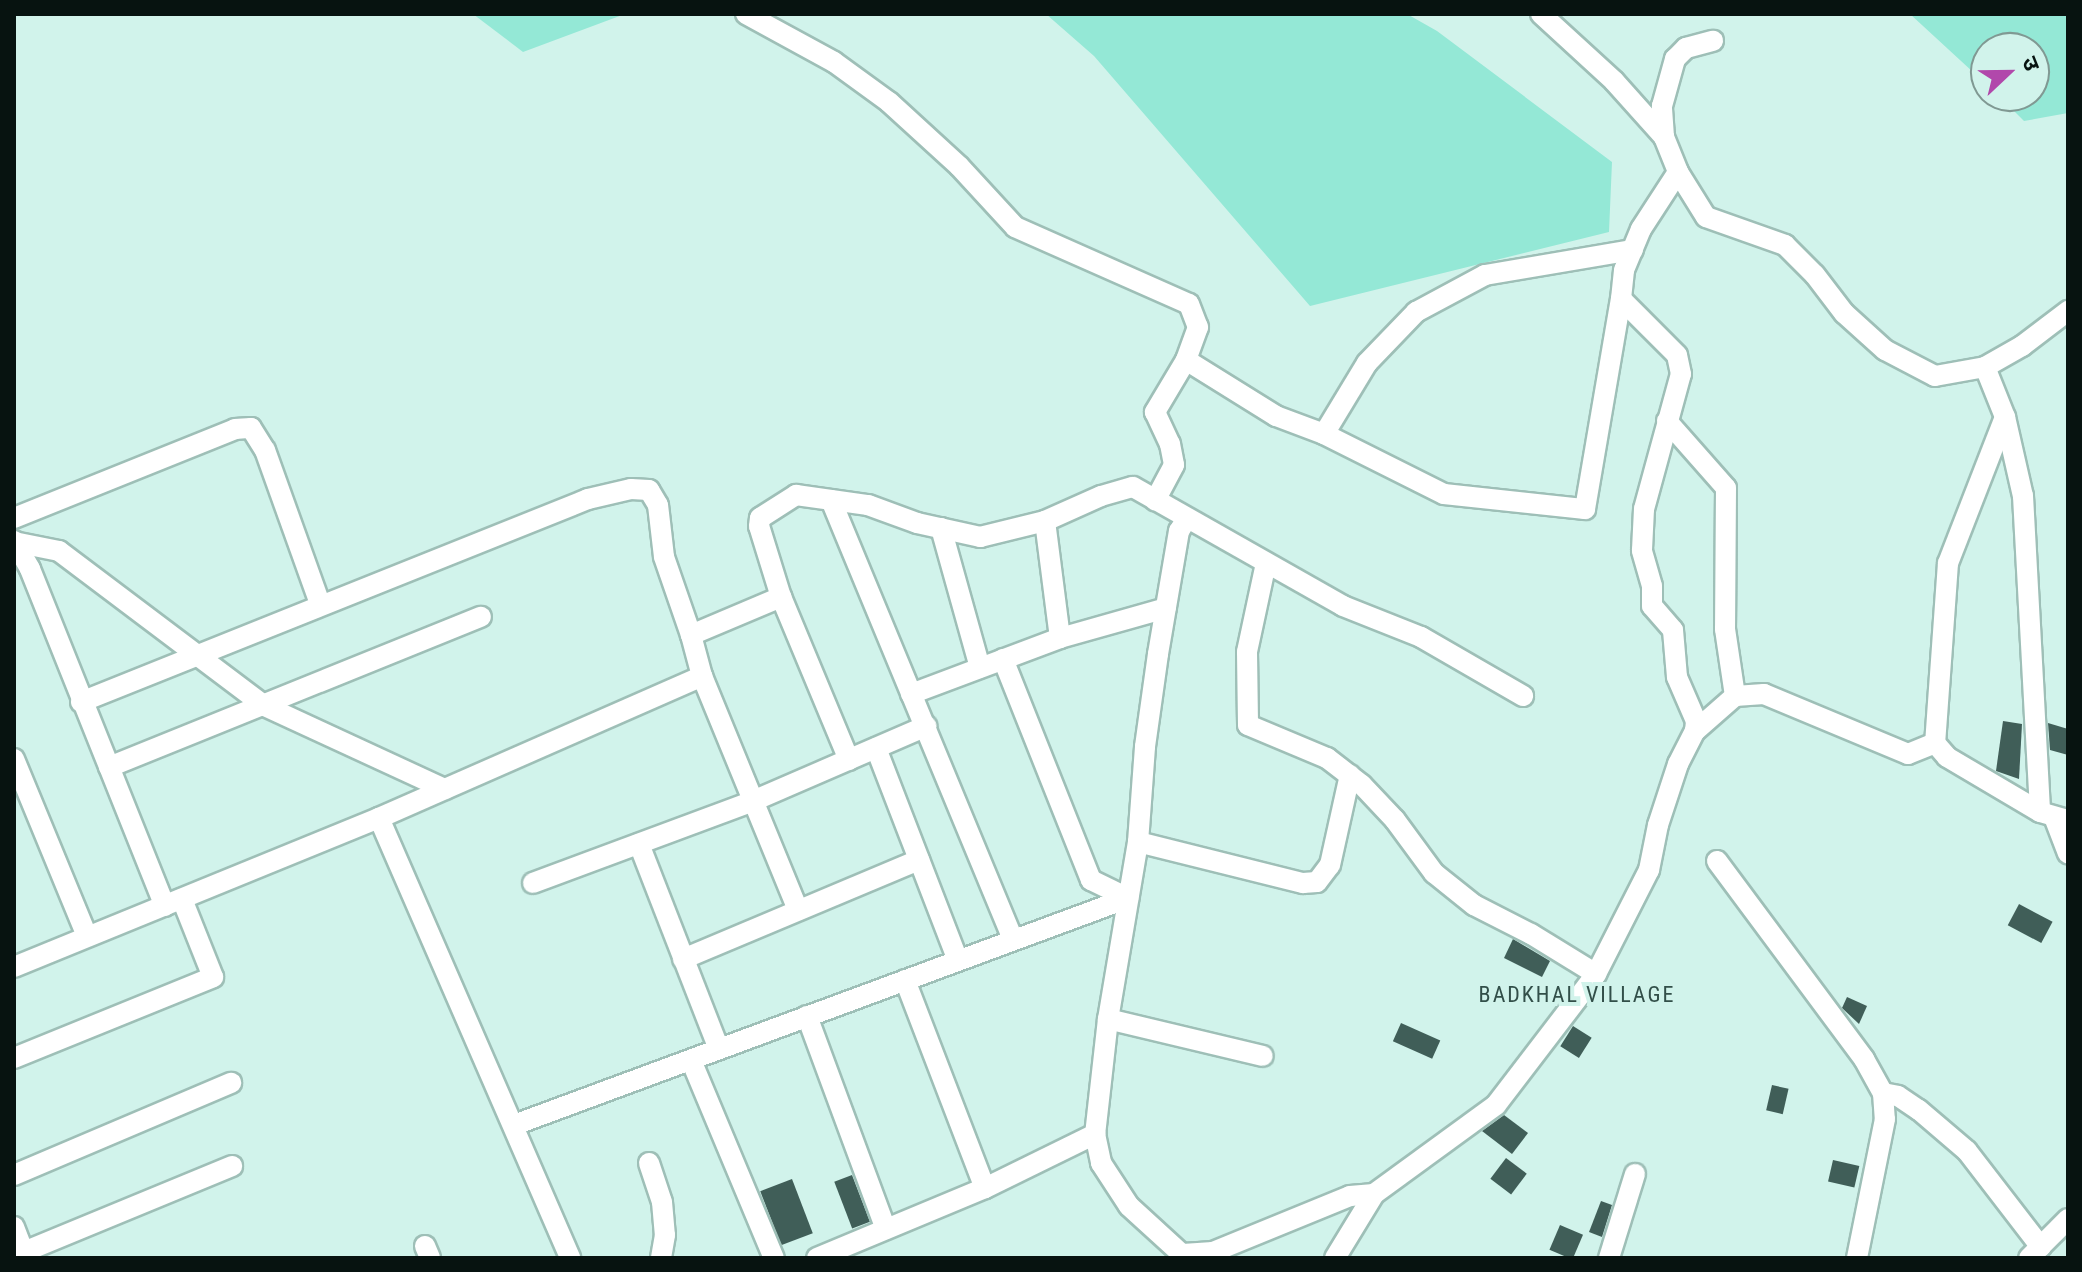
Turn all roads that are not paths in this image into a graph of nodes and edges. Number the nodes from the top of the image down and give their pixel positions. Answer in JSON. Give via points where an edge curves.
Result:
{"nodes":[{"id":1,"x":746,"y":14,"type":"edge"},
{"id":2,"x":1541,"y":14,"type":"edge"},
{"id":3,"x":1713,"y":41,"type":"dead end"},
{"id":4,"x":1664,"y":137,"type":"junction"},
{"id":5,"x":1678,"y":172,"type":"junction"},
{"id":6,"x":1633,"y":250,"type":"junction"},
{"id":7,"x":1621,"y":299,"type":"junction"},
{"id":8,"x":2068,"y":311,"type":"edge"},
{"id":9,"x":1186,"y":360,"type":"junction"},
{"id":10,"x":1985,"y":367,"type":"junction"},
{"id":11,"x":2005,"y":417,"type":"junction"},
{"id":12,"x":1667,"y":421,"type":"junction"},
{"id":13,"x":1324,"y":434,"type":"junction"},
{"id":14,"x":831,"y":500,"type":"junction"},
{"id":15,"x":1155,"y":500,"type":"junction"},
{"id":16,"x":14,"y":518,"type":"edge"},
{"id":17,"x":1186,"y":520,"type":"junction"},
{"id":18,"x":1045,"y":521,"type":"junction"},
{"id":19,"x":941,"y":528,"type":"junction"},
{"id":20,"x":14,"y":542,"type":"edge"},
{"id":21,"x":1266,"y":563,"type":"junction"},
{"id":22,"x":22,"y":572,"type":"edge"},
{"id":23,"x":781,"y":597,"type":"junction"},
{"id":24,"x":320,"y":604,"type":"junction"},
{"id":25,"x":1166,"y":608,"type":"junction"},
{"id":26,"x":481,"y":617,"type":"dead end"},
{"id":27,"x":691,"y":635,"type":"junction"},
{"id":28,"x":1060,"y":638,"type":"junction"},
{"id":29,"x":195,"y":655,"type":"junction"},
{"id":30,"x":1003,"y":659,"type":"junction"},
{"id":31,"x":980,"y":668,"type":"junction"},
{"id":32,"x":702,"y":676,"type":"junction"},
{"id":33,"x":911,"y":694,"type":"junction"},
{"id":34,"x":1523,"y":696,"type":"dead end"},
{"id":35,"x":1735,"y":696,"type":"junction"},
{"id":36,"x":81,"y":702,"type":"junction"},
{"id":37,"x":265,"y":706,"type":"junction"},
{"id":38,"x":926,"y":726,"type":"junction"},
{"id":39,"x":1695,"y":731,"type":"junction"},
{"id":40,"x":1935,"y":743,"type":"junction"},
{"id":41,"x":876,"y":748,"type":"junction"},
{"id":42,"x":14,"y":759,"type":"edge"},
{"id":43,"x":849,"y":760,"type":"junction"},
{"id":44,"x":109,"y":767,"type":"junction"},
{"id":45,"x":1350,"y":775,"type":"junction"},
{"id":46,"x":445,"y":789,"type":"junction"},
{"id":47,"x":753,"y":801,"type":"junction"},
{"id":48,"x":2054,"y":816,"type":"edge"},
{"id":49,"x":379,"y":818,"type":"junction"},
{"id":50,"x":1138,"y":842,"type":"junction"},
{"id":51,"x":639,"y":844,"type":"junction"},
{"id":52,"x":2068,"y":853,"type":"edge"},
{"id":53,"x":919,"y":860,"type":"junction"},
{"id":54,"x":1717,"y":861,"type":"dead end"},
{"id":55,"x":533,"y":883,"type":"dead end"},
{"id":56,"x":1128,"y":898,"type":"junction"},
{"id":57,"x":174,"y":902,"type":"junction"},
{"id":58,"x":798,"y":910,"type":"junction"},
{"id":59,"x":87,"y":936,"type":"junction"},
{"id":60,"x":1013,"y":940,"type":"junction"},
{"id":61,"x":683,"y":959,"type":"junction"},
{"id":62,"x":958,"y":960,"type":"junction"},
{"id":63,"x":14,"y":966,"type":"edge"},
{"id":64,"x":1596,"y":974,"type":"junction"},
{"id":65,"x":905,"y":980,"type":"junction"},
{"id":66,"x":807,"y":1016,"type":"junction"},
{"id":67,"x":1108,"y":1019,"type":"junction"},
{"id":68,"x":719,"y":1049,"type":"junction"},
{"id":69,"x":1263,"y":1056,"type":"dead end"},
{"id":70,"x":14,"y":1058,"type":"edge"},
{"id":71,"x":691,"y":1060,"type":"junction"},
{"id":72,"x":231,"y":1083,"type":"dead end"},
{"id":73,"x":1883,"y":1093,"type":"junction"},
{"id":74,"x":514,"y":1125,"type":"junction"},
{"id":75,"x":1095,"y":1134,"type":"junction"},
{"id":76,"x":649,"y":1163,"type":"dead end"},
{"id":77,"x":232,"y":1166,"type":"dead end"},
{"id":78,"x":1635,"y":1174,"type":"dead end"},
{"id":79,"x":14,"y":1175,"type":"edge"},
{"id":80,"x":985,"y":1188,"type":"junction"},
{"id":81,"x":1374,"y":1194,"type":"junction"},
{"id":82,"x":2068,"y":1219,"type":"edge"},
{"id":83,"x":14,"y":1227,"type":"edge"},
{"id":84,"x":886,"y":1229,"type":"junction"},
{"id":85,"x":2035,"y":1252,"type":"edge"},
{"id":86,"x":21,"y":1256,"type":"edge"},
{"id":87,"x":1185,"y":1256,"type":"edge"},
{"id":88,"x":570,"y":1258,"type":"edge"},
{"id":89,"x":661,"y":1258,"type":"edge"},
{"id":90,"x":774,"y":1258,"type":"edge"},
{"id":91,"x":817,"y":1258,"type":"edge"},
{"id":92,"x":1335,"y":1258,"type":"edge"},
{"id":93,"x":1609,"y":1258,"type":"edge"},
{"id":94,"x":1857,"y":1258,"type":"edge"}],
"edges":[{"from":1,"to":9,"type":"street","via":[[834,62],[889,102],[1015,227],[1189,304],[1198,327]]},
{"from":2,"to":4,"type":"street","via":[[1614,81]]},
{"from":3,"to":4,"type":"street","via":[[1686,48],[1675,59],[1662,106]]},
{"from":4,"to":5,"type":"street"},
{"from":5,"to":6,"type":"street"},
{"from":5,"to":10,"type":"street","via":[[1706,217],[1785,245],[1844,313],[1885,350],[1935,376]]},
{"from":6,"to":7,"type":"street"},
{"from":6,"to":13,"type":"street","via":[[1485,275],[1416,312],[1367,363]]},
{"from":7,"to":12,"type":"street","via":[[1677,355],[1681,374]]},
{"from":7,"to":13,"type":"street","via":[[1585,509],[1444,494]]},
{"from":8,"to":10,"type":"street"},
{"from":9,"to":13,"type":"street","via":[[1276,416]]},
{"from":9,"to":15,"type":"street","via":[[1155,412],[1174,465]]},
{"from":10,"to":11,"type":"street"},
{"from":11,"to":40,"type":"street","via":[[1948,563]]},
{"from":11,"to":48,"type":"street","via":[[2023,496]]},
{"from":12,"to":35,"type":"street","via":[[1726,488],[1725,629]]},
{"from":12,"to":39,"type":"street","via":[[1644,509],[1642,550],[1652,606],[1673,630],[1677,677],[1696,721]]},
{"from":14,"to":19,"type":"street","via":[[868,505]]},
{"from":14,"to":23,"type":"street","via":[[796,495],[760,518]]},
{"from":14,"to":33,"type":"street"},
{"from":15,"to":17,"type":"street"},
{"from":15,"to":18,"type":"street","via":[[1133,487]]},
{"from":16,"to":24,"type":"street","via":[[235,429],[251,428],[265,450]]},
{"from":17,"to":21,"type":"street"},
{"from":17,"to":25,"type":"street","via":[[1179,531]]},
{"from":18,"to":19,"type":"street","via":[[980,537]]},
{"from":18,"to":28,"type":"street"},
{"from":19,"to":31,"type":"street"},
{"from":20,"to":22,"type":"street"},
{"from":20,"to":29,"type":"street","via":[[59,551]]},
{"from":21,"to":34,"type":"street","via":[[1343,606],[1421,637]]},
{"from":21,"to":45,"type":"street","via":[[1250,630],[1245,719],[1253,729],[1327,758]]},
{"from":22,"to":36,"type":"street"},
{"from":23,"to":27,"type":"street"},
{"from":23,"to":43,"type":"street"},
{"from":24,"to":27,"type":"street","via":[[588,499],[649,490],[658,505],[664,557]]},
{"from":24,"to":29,"type":"street"},
{"from":25,"to":28,"type":"street"},
{"from":25,"to":50,"type":"street","via":[[1145,747]]},
{"from":26,"to":37,"type":"street"},
{"from":27,"to":32,"type":"street"},
{"from":28,"to":30,"type":"street"},
{"from":29,"to":36,"type":"street"},
{"from":29,"to":37,"type":"street"},
{"from":30,"to":31,"type":"street"},
{"from":30,"to":56,"type":"street","via":[[1091,880]]},
{"from":31,"to":33,"type":"street"},
{"from":32,"to":46,"type":"street"},
{"from":32,"to":47,"type":"street"},
{"from":33,"to":38,"type":"street"},
{"from":35,"to":39,"type":"street"},
{"from":35,"to":40,"type":"street","via":[[1764,694],[1908,754]]},
{"from":36,"to":44,"type":"street"},
{"from":37,"to":44,"type":"street"},
{"from":37,"to":46,"type":"street"},
{"from":38,"to":41,"type":"street"},
{"from":38,"to":60,"type":"street"},
{"from":39,"to":64,"type":"street","via":[[1678,764],[1649,870]]},
{"from":40,"to":48,"type":"street","via":[[1947,757]]},
{"from":41,"to":43,"type":"street"},
{"from":41,"to":53,"type":"street"},
{"from":42,"to":59,"type":"street"},
{"from":43,"to":47,"type":"street"},
{"from":44,"to":57,"type":"street"},
{"from":45,"to":50,"type":"street","via":[[1330,865],[1317,882],[1303,883]]},
{"from":45,"to":64,"type":"street","via":[[1395,820],[1434,873],[1474,905]]},
{"from":46,"to":49,"type":"street"},
{"from":47,"to":51,"type":"street"},
{"from":47,"to":58,"type":"street"},
{"from":48,"to":52,"type":"street"},
{"from":49,"to":57,"type":"street"},
{"from":49,"to":74,"type":"street"},
{"from":50,"to":56,"type":"street"},
{"from":51,"to":55,"type":"street"},
{"from":51,"to":61,"type":"street"},
{"from":53,"to":58,"type":"street"},
{"from":53,"to":62,"type":"street"},
{"from":54,"to":73,"type":"street","via":[[1864,1059]]},
{"from":56,"to":60,"type":"street"},
{"from":56,"to":67,"type":"street"},
{"from":57,"to":59,"type":"street"},
{"from":57,"to":70,"type":"street","via":[[213,977]]},
{"from":58,"to":61,"type":"street"},
{"from":59,"to":63,"type":"street"},
{"from":60,"to":62,"type":"street"},
{"from":61,"to":68,"type":"street"},
{"from":62,"to":65,"type":"street"},
{"from":64,"to":81,"type":"street","via":[[1496,1105]]},
{"from":65,"to":66,"type":"street"},
{"from":65,"to":80,"type":"street"},
{"from":66,"to":68,"type":"street"},
{"from":66,"to":84,"type":"street"},
{"from":67,"to":69,"type":"street"},
{"from":67,"to":75,"type":"street"},
{"from":68,"to":71,"type":"street"},
{"from":71,"to":74,"type":"street"},
{"from":71,"to":90,"type":"street"},
{"from":72,"to":79,"type":"street"},
{"from":73,"to":85,"type":"street","via":[[1919,1110],[1967,1151]]},
{"from":73,"to":94,"type":"street","via":[[1885,1119]]},
{"from":74,"to":88,"type":"street"},
{"from":75,"to":80,"type":"street"},
{"from":75,"to":87,"type":"street","via":[[1101,1163],[1129,1206]]},
{"from":76,"to":89,"type":"street","via":[[662,1202]]},
{"from":77,"to":86,"type":"street"},
{"from":78,"to":93,"type":"street"},
{"from":80,"to":84,"type":"street"},
{"from":81,"to":87,"type":"street","via":[[1350,1196],[1213,1252]]},
{"from":81,"to":92,"type":"street"},
{"from":82,"to":85,"type":"street"},
{"from":83,"to":86,"type":"street"},
{"from":84,"to":91,"type":"street"}]}
